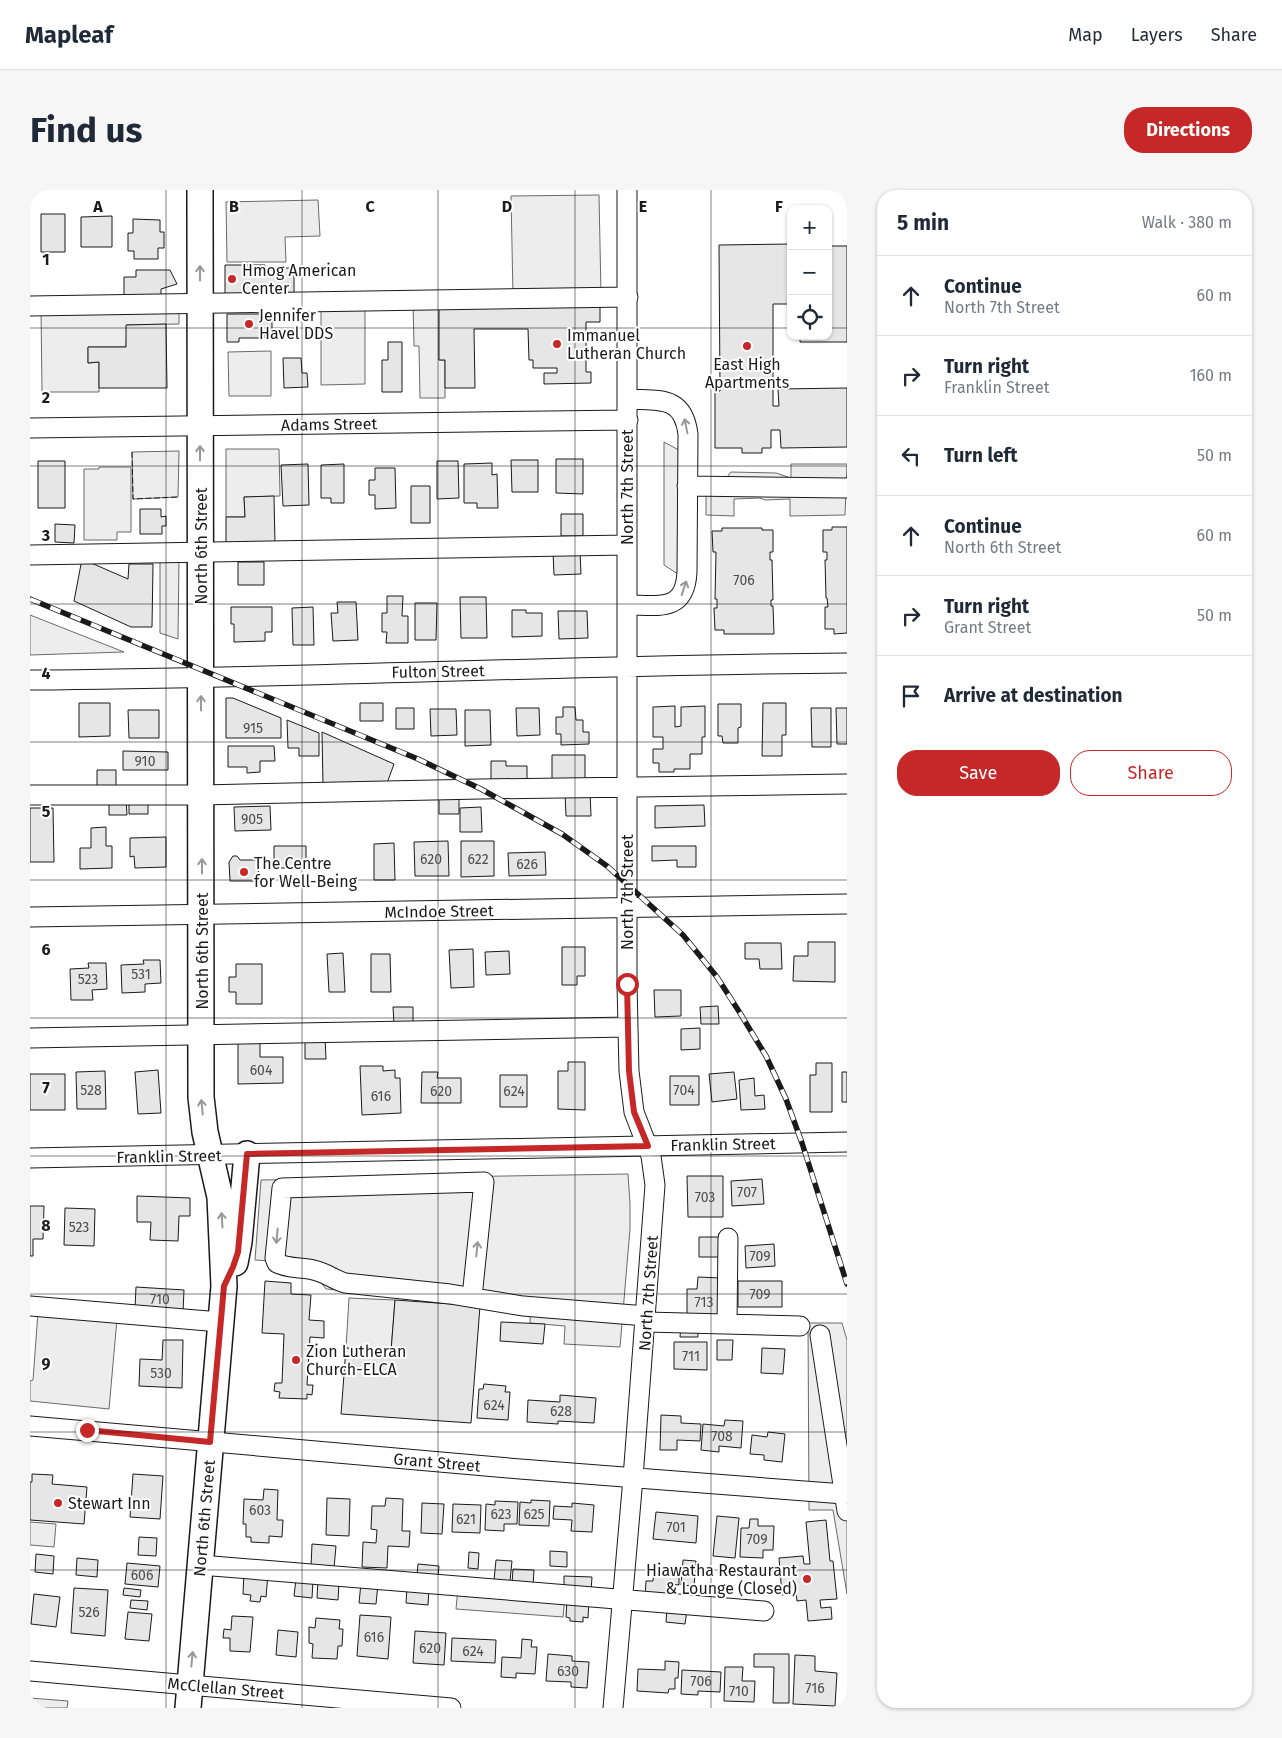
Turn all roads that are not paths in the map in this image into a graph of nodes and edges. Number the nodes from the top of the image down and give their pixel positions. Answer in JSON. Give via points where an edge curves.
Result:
{"nodes":[{"id":1,"x":200,"y":190,"type":"edge"},
{"id":2,"x":627,"y":190,"type":"edge"},
{"id":3,"x":628,"y":297,"type":"junction"},
{"id":4,"x":200,"y":302,"type":"junction"},
{"id":5,"x":30,"y":306,"type":"edge"},
{"id":6,"x":628,"y":399,"type":"junction"},
{"id":7,"x":628,"y":420,"type":"junction"},
{"id":8,"x":200,"y":426,"type":"junction"},
{"id":9,"x":30,"y":428,"type":"edge"},
{"id":10,"x":687,"y":486,"type":"junction"},
{"id":11,"x":847,"y":488,"type":"edge"},
{"id":12,"x":627,"y":545,"type":"junction"},
{"id":13,"x":201,"y":553,"type":"junction"},
{"id":14,"x":30,"y":555,"type":"edge"},
{"id":15,"x":627,"y":605,"type":"junction"},
{"id":16,"x":847,"y":663,"type":"edge"},
{"id":17,"x":626,"y":666,"type":"junction"},
{"id":18,"x":201,"y":678,"type":"junction"},
{"id":19,"x":30,"y":680,"type":"edge"},
{"id":20,"x":847,"y":784,"type":"edge"},
{"id":21,"x":627,"y":787,"type":"junction"},
{"id":22,"x":30,"y":795,"type":"edge"},
{"id":23,"x":201,"y":795,"type":"junction"},
{"id":24,"x":847,"y":904,"type":"edge"},
{"id":25,"x":627,"y":908,"type":"junction"},
{"id":26,"x":202,"y":914,"type":"junction"},
{"id":27,"x":30,"y":917,"type":"edge"},
{"id":28,"x":627,"y":1027,"type":"junction"},
{"id":29,"x":202,"y":1034,"type":"junction"},
{"id":30,"x":30,"y":1038,"type":"edge"},
{"id":31,"x":847,"y":1142,"type":"edge"},
{"id":32,"x":648,"y":1146,"type":"junction"},
{"id":33,"x":247,"y":1154,"type":"junction"},
{"id":34,"x":211,"y":1155,"type":"junction"},
{"id":35,"x":30,"y":1158,"type":"edge"},
{"id":36,"x":728,"y":1238,"type":"dead end"},
{"id":37,"x":224,"y":1286,"type":"junction"},
{"id":38,"x":472,"y":1297,"type":"junction"},
{"id":39,"x":30,"y":1306,"type":"edge"},
{"id":40,"x":646,"y":1319,"type":"junction"},
{"id":41,"x":220,"y":1322,"type":"junction"},
{"id":42,"x":727,"y":1324,"type":"junction"},
{"id":43,"x":800,"y":1326,"type":"dead end"},
{"id":44,"x":820,"y":1335,"type":"dead end"},
{"id":45,"x":30,"y":1426,"type":"edge"},
{"id":46,"x":210,"y":1442,"type":"junction"},
{"id":47,"x":633,"y":1478,"type":"junction"},
{"id":48,"x":845,"y":1502,"type":"edge"},
{"id":49,"x":200,"y":1565,"type":"junction"},
{"id":50,"x":623,"y":1599,"type":"junction"},
{"id":51,"x":764,"y":1611,"type":"dead end"},
{"id":52,"x":30,"y":1671,"type":"edge"},
{"id":53,"x":189,"y":1697,"type":"edge"},
{"id":54,"x":451,"y":1708,"type":"edge"},
{"id":55,"x":613,"y":1708,"type":"edge"}],
"edges":[{"from":4,"to":1,"type":"main road","name":"North 6th Street","one_way":true},
{"from":2,"to":3,"type":"street","name":"North 7th Street"},
{"from":3,"to":4,"type":"street"},
{"from":3,"to":6,"type":"street","name":"North 7th Street"},
{"from":4,"to":5,"type":"street"},
{"from":4,"to":8,"type":"main road","name":"North 6th Street"},
{"from":6,"to":7,"type":"street","name":"North 7th Street"},
{"from":10,"to":6,"type":"street","one_way":true,"via":[[688,434],[680,409],[668,402]]},
{"from":7,"to":8,"type":"street","name":"Adams Street"},
{"from":7,"to":12,"type":"street","name":"North 7th Street"},
{"from":8,"to":9,"type":"street","name":"Adams Street"},
{"from":13,"to":8,"type":"main road","name":"North 6th Street","one_way":true},
{"from":10,"to":11,"type":"street"},
{"from":15,"to":10,"type":"street","one_way":true,"via":[[669,604],[684,592]]},
{"from":12,"to":13,"type":"street"},
{"from":12,"to":15,"type":"street","name":"North 7th Street"},
{"from":13,"to":14,"type":"street"},
{"from":13,"to":18,"type":"main road","name":"North 6th Street"},
{"from":15,"to":17,"type":"street","name":"North 7th Street"},
{"from":16,"to":17,"type":"street","name":"Fulton Street"},
{"from":17,"to":18,"type":"street","name":"Fulton Street"},
{"from":17,"to":21,"type":"street","name":"North 7th Street"},
{"from":18,"to":19,"type":"street","name":"Fulton Street"},
{"from":23,"to":18,"type":"main road","name":"North 6th Street","one_way":true},
{"from":20,"to":21,"type":"street"},
{"from":21,"to":23,"type":"street"},
{"from":21,"to":25,"type":"street","name":"North 7th Street"},
{"from":22,"to":23,"type":"street"},
{"from":26,"to":23,"type":"main road","name":"North 6th Street","one_way":true},
{"from":24,"to":25,"type":"street","name":"McIndoe Street"},
{"from":25,"to":26,"type":"street","name":"McIndoe Street"},
{"from":25,"to":28,"type":"street","name":"North 7th Street"},
{"from":26,"to":27,"type":"street","name":"McIndoe Street"},
{"from":26,"to":29,"type":"main road","name":"North 6th Street"},
{"from":28,"to":29,"type":"street"},
{"from":28,"to":32,"type":"street","name":"North 7th Street","via":[[634,1112]]},
{"from":29,"to":30,"type":"street"},
{"from":34,"to":29,"type":"main road","name":"North 6th Street","one_way":true,"via":[[201,1097]]},
{"from":31,"to":32,"type":"street","name":"Franklin Street"},
{"from":32,"to":33,"type":"street","name":"Franklin Street"},
{"from":32,"to":40,"type":"street","name":"North 7th Street","via":[[655,1185]]},
{"from":33,"to":34,"type":"street","name":"Franklin Street"},
{"from":33,"to":37,"type":"main road","via":[[238,1252]]},
{"from":34,"to":35,"type":"street","name":"Franklin Street"},
{"from":37,"to":34,"type":"main road","name":"North 6th Street","one_way":true,"via":[[220,1197]]},
{"from":36,"to":42,"type":"street"},
{"from":37,"to":41,"type":"main road","name":"North 6th Street"},
{"from":38,"to":38,"type":"street","one_way":true,"via":[[484,1182],[282,1188],[277,1263],[319,1271],[345,1283]]},
{"from":38,"to":40,"type":"street","via":[[522,1306]]},
{"from":39,"to":41,"type":"street"},
{"from":40,"to":42,"type":"street"},
{"from":40,"to":47,"type":"street","name":"North 7th Street"},
{"from":41,"to":46,"type":"main road","name":"North 6th Street"},
{"from":42,"to":43,"type":"street"},
{"from":44,"to":48,"type":"street"},
{"from":45,"to":46,"type":"street","name":"Grant Street"},
{"from":46,"to":47,"type":"street","name":"Grant Street"},
{"from":46,"to":49,"type":"main road","name":"North 6th Street"},
{"from":47,"to":48,"type":"street","name":"Grant Street"},
{"from":47,"to":50,"type":"street","name":"North 7th Street"},
{"from":49,"to":50,"type":"street"},
{"from":53,"to":49,"type":"main road","name":"North 6th Street","one_way":true},
{"from":50,"to":51,"type":"street"},
{"from":50,"to":55,"type":"street","name":"North 7th Street"},
{"from":52,"to":53,"type":"street","name":"McClellan Street"},
{"from":53,"to":54,"type":"street","name":"McClellan Street"}]}
